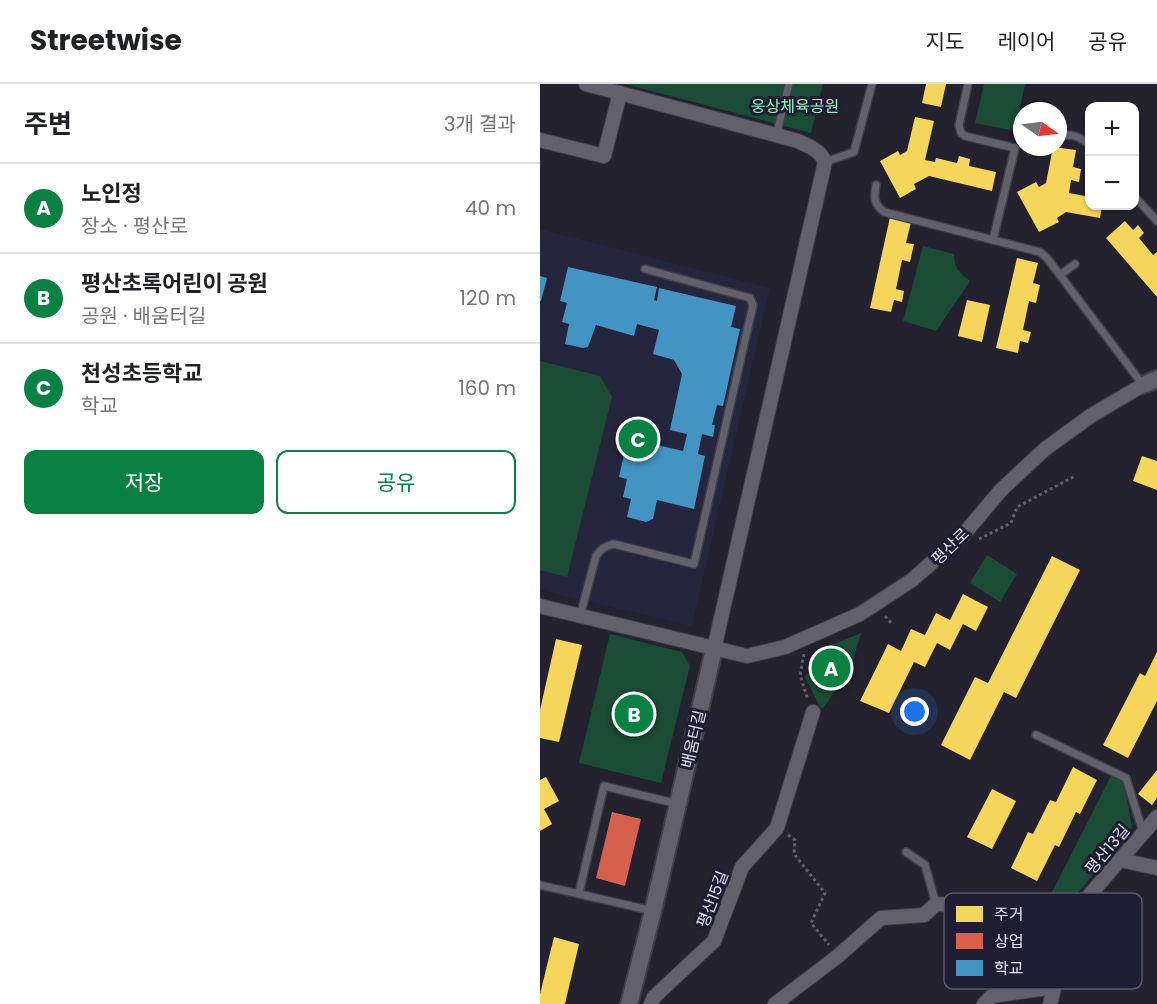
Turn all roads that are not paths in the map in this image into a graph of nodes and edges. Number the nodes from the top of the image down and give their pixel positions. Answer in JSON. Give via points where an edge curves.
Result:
{"nodes":[{"id":1,"x":586,"y":84,"type":"edge"},
{"id":2,"x":789,"y":84,"type":"edge"},
{"id":3,"x":872,"y":84,"type":"edge"},
{"id":4,"x":968,"y":84,"type":"edge"},
{"id":5,"x":620,"y":93,"type":"junction"},
{"id":6,"x":1067,"y":134,"type":"edge"},
{"id":7,"x":776,"y":136,"type":"junction"},
{"id":8,"x":540,"y":140,"type":"edge"},
{"id":9,"x":1085,"y":142,"type":"edge"},
{"id":10,"x":1013,"y":146,"type":"edge"},
{"id":11,"x":1016,"y":156,"type":"edge"},
{"id":12,"x":825,"y":162,"type":"junction"},
{"id":13,"x":876,"y":185,"type":"dead end"},
{"id":14,"x":1139,"y":201,"type":"edge"},
{"id":15,"x":1157,"y":221,"type":"edge"},
{"id":16,"x":993,"y":240,"type":"junction"},
{"id":17,"x":1075,"y":264,"type":"dead end"},
{"id":18,"x":645,"y":269,"type":"dead end"},
{"id":19,"x":1060,"y":275,"type":"junction"},
{"id":20,"x":1150,"y":382,"type":"edge"},
{"id":21,"x":540,"y":606,"type":"edge"},
{"id":22,"x":580,"y":616,"type":"junction"},
{"id":23,"x":714,"y":649,"type":"junction"},
{"id":24,"x":813,"y":712,"type":"road end"},
{"id":25,"x":1036,"y":735,"type":"dead end"},
{"id":26,"x":678,"y":804,"type":"junction"},
{"id":27,"x":1157,"y":817,"type":"edge"},
{"id":28,"x":1143,"y":832,"type":"junction"},
{"id":29,"x":906,"y":852,"type":"dead end"},
{"id":30,"x":1120,"y":860,"type":"junction"},
{"id":31,"x":1157,"y":868,"type":"edge"},
{"id":32,"x":540,"y":885,"type":"edge"},
{"id":33,"x":1091,"y":893,"type":"edge"},
{"id":34,"x":579,"y":894,"type":"junction"},
{"id":35,"x":936,"y":904,"type":"junction"},
{"id":36,"x":944,"y":905,"type":"edge"},
{"id":37,"x":653,"y":911,"type":"junction"},
{"id":38,"x":1040,"y":989,"type":"edge"},
{"id":39,"x":1054,"y":989,"type":"edge"},
{"id":40,"x":629,"y":1004,"type":"edge"},
{"id":41,"x":651,"y":1004,"type":"edge"},
{"id":42,"x":776,"y":1004,"type":"edge"},
{"id":43,"x":984,"y":1004,"type":"edge"},
{"id":44,"x":1050,"y":1004,"type":"edge"}],
"edges":[{"from":1,"to":5,"type":"street"},
{"from":2,"to":7,"type":"lane"},
{"from":3,"to":12,"type":"lane","via":[[855,152]]},
{"from":4,"to":10,"type":"lane","via":[[959,125],[961,133]]},
{"from":5,"to":7,"type":"street"},
{"from":5,"to":8,"type":"street","via":[[604,156]]},
{"from":6,"to":9,"type":"lane","via":[[1077,135]]},
{"from":7,"to":12,"type":"street","via":[[815,149]]},
{"from":11,"to":16,"type":"lane"},
{"from":12,"to":23,"type":"street"},
{"from":13,"to":16,"type":"lane","via":[[876,206],[884,212]]},
{"from":14,"to":15,"type":"lane"},
{"from":16,"to":19,"type":"lane","via":[[1040,252]]},
{"from":17,"to":19,"type":"lane"},
{"from":18,"to":22,"type":"lane","via":[[750,298],[753,305],[694,564],[607,545],[596,556]]},
{"from":19,"to":20,"type":"lane"},
{"from":20,"to":23,"type":"street","name":"평산로","via":[[1092,415],[1045,449],[1001,490],[963,535],[878,604],[836,626],[760,654],[747,656]]},
{"from":21,"to":22,"type":"street"},
{"from":22,"to":23,"type":"street"},
{"from":23,"to":26,"type":"street","name":"배움터길"},
{"from":24,"to":41,"type":"street","name":"평산15길","via":[[777,828],[742,867],[714,941]]},
{"from":25,"to":28,"type":"lane","via":[[1126,778]]},
{"from":26,"to":34,"type":"lane","via":[[604,786]]},
{"from":26,"to":37,"type":"street","name":"배움터길"},
{"from":27,"to":28,"type":"street","name":"평산13길"},
{"from":28,"to":30,"type":"street","name":"평산13길"},
{"from":29,"to":35,"type":"lane","via":[[925,866]]},
{"from":30,"to":31,"type":"street"},
{"from":30,"to":33,"type":"street","name":"평산13길"},
{"from":32,"to":34,"type":"lane"},
{"from":34,"to":37,"type":"lane"},
{"from":35,"to":36,"type":"street"},
{"from":35,"to":42,"type":"street","via":[[924,915],[881,918]]},
{"from":37,"to":40,"type":"street","name":"배움터길"},
{"from":38,"to":43,"type":"street","via":[[992,996]]},
{"from":39,"to":44,"type":"street","name":"평산13길"}]}
